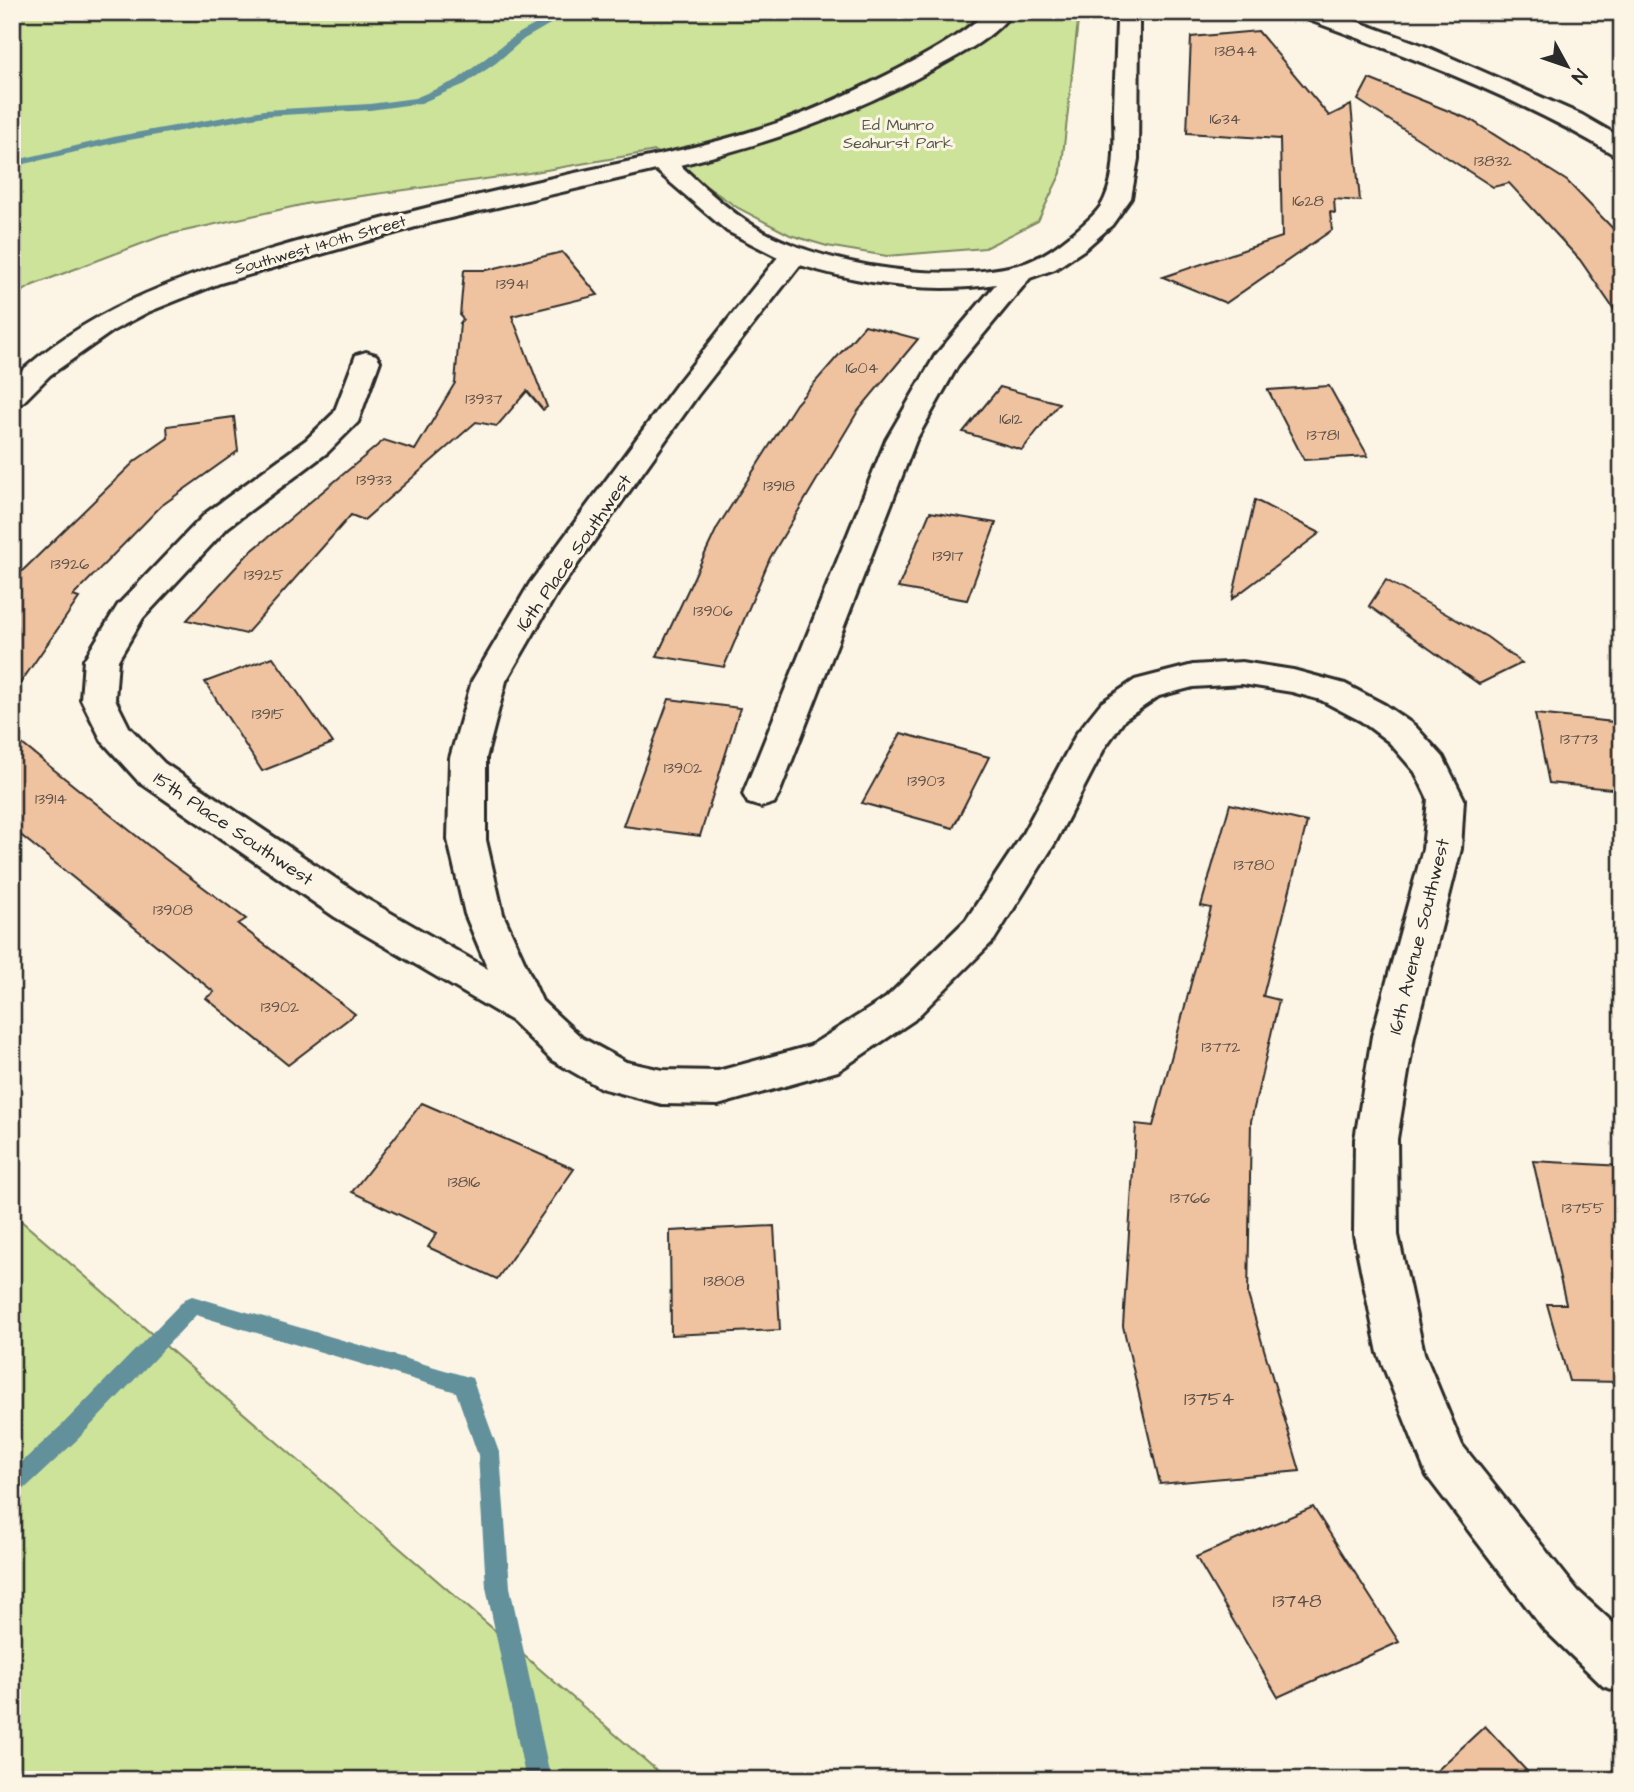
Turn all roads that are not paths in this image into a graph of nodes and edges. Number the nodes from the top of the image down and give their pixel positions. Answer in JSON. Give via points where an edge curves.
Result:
{"nodes":[{"id":1,"x":1001,"y":12,"type":"edge"},
{"id":2,"x":1131,"y":12,"type":"edge"},
{"id":3,"x":1309,"y":12,"type":"edge"},
{"id":4,"x":1622,"y":149,"type":"edge"},
{"id":5,"x":660,"y":160,"type":"junction"},
{"id":6,"x":794,"y":254,"type":"junction"},
{"id":7,"x":1020,"y":273,"type":"junction"},
{"id":8,"x":366,"y":361,"type":"dead end"},
{"id":9,"x":12,"y":397,"type":"edge"},
{"id":10,"x":761,"y":794,"type":"dead end"},
{"id":11,"x":526,"y":1010,"type":"junction"},
{"id":12,"x":1622,"y":1667,"type":"edge"}],
"edges":[{"from":1,"to":5,"type":"street","name":"Southwest 140th Street","via":[[949,54],[863,96],[783,129]]},
{"from":2,"to":7,"type":"street","via":[[1125,168],[1118,199],[1077,243],[1052,261]]},
{"from":3,"to":4,"type":"street","via":[[1414,50],[1573,120]]},
{"from":5,"to":6,"type":"street","via":[[737,227]]},
{"from":5,"to":9,"type":"street","name":"Southwest 140th Street","via":[[440,211],[225,271],[161,295],[92,330],[72,342]]},
{"from":6,"to":7,"type":"street","via":[[854,270],[908,277]]},
{"from":6,"to":11,"type":"street","name":"16th Place Southwest","via":[[687,390],[542,590],[489,681],[468,758],[467,839],[484,915]]},
{"from":7,"to":10,"type":"street","via":[[945,362],[901,440]]},
{"from":8,"to":11,"type":"street","name":"15th Place Southwest","via":[[348,416],[317,446],[217,520],[130,612],[101,660],[98,699],[116,733],[151,772],[349,907]]},
{"from":11,"to":12,"type":"street","name":"16th Avenue Southwest","via":[[568,1049],[616,1076],[662,1087],[718,1088],[822,1059],[900,1009],[980,930],[1036,843],[1090,742],[1113,711],[1147,688],[1193,676],[1242,673],[1333,692],[1373,713],[1402,734],[1423,758],[1446,799],[1442,849],[1394,1035],[1376,1139],[1376,1235],[1401,1353],[1444,1460],[1560,1609]]}]}
